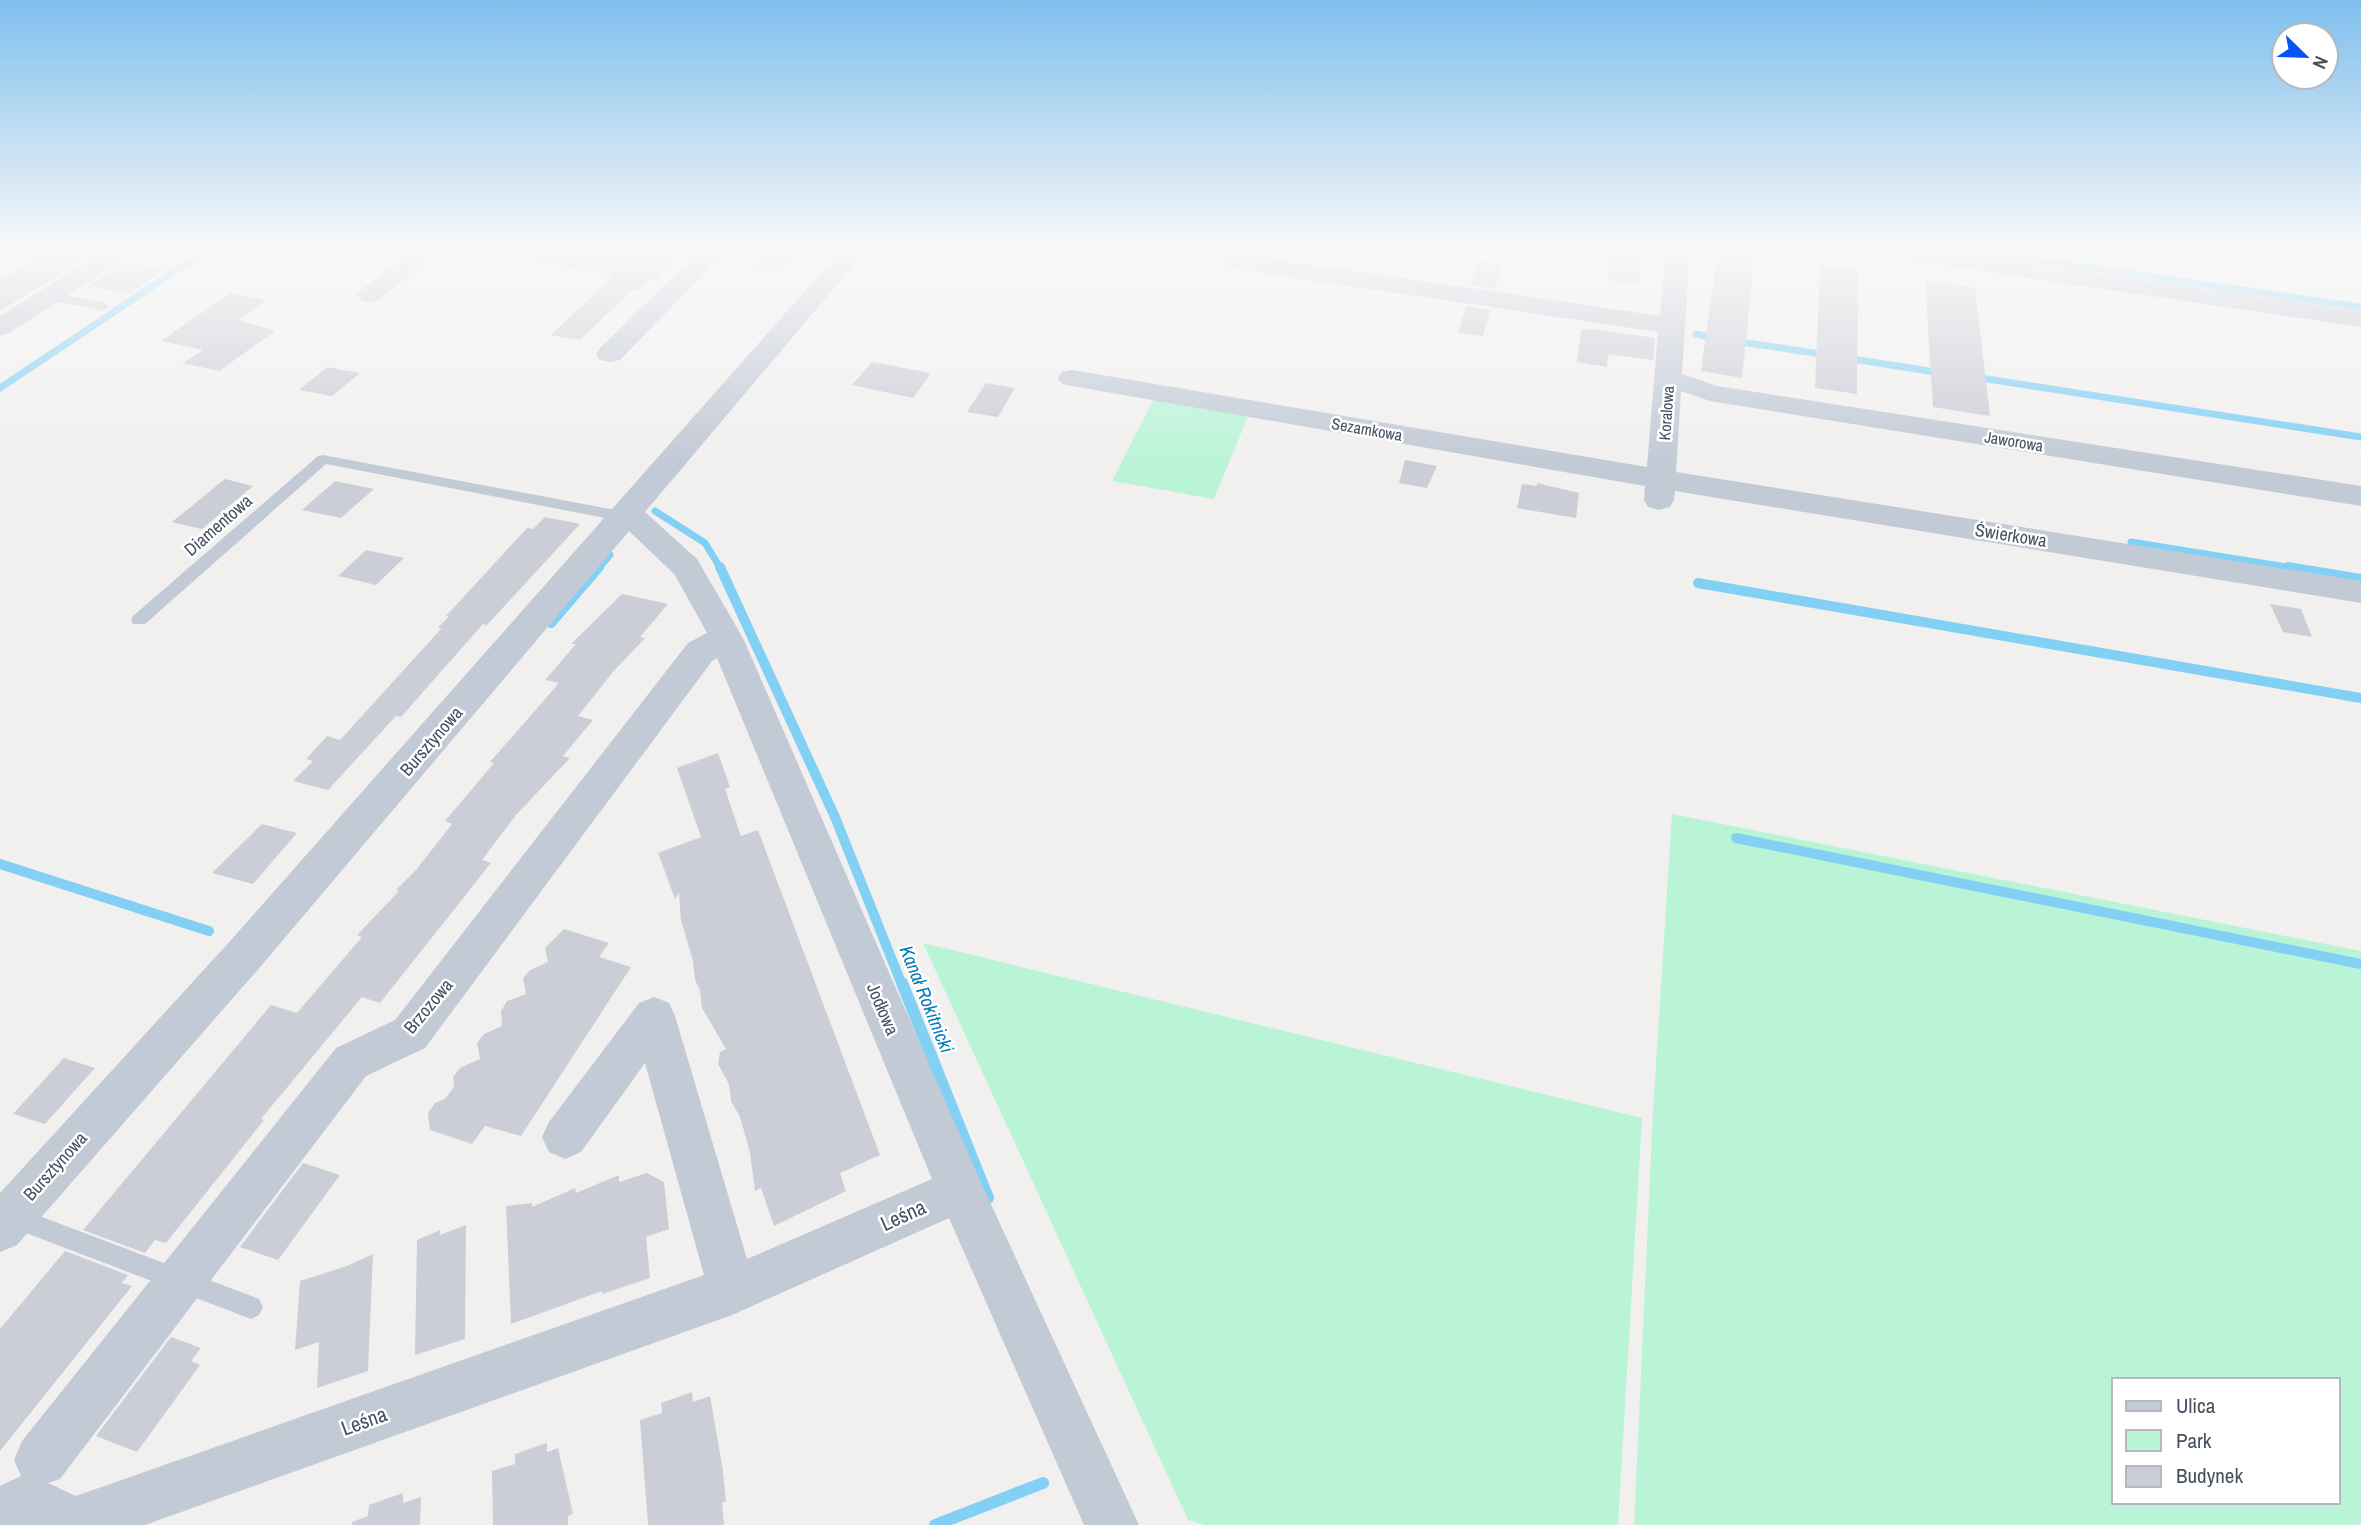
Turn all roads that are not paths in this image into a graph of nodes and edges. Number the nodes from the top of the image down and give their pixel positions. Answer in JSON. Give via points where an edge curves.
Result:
{"nodes":[{"id":1,"x":644,"y":320,"type":"edge"},
{"id":2,"x":794,"y":320,"type":"edge"},
{"id":3,"x":1633,"y":320,"type":"edge"},
{"id":4,"x":1672,"y":320,"type":"edge"},
{"id":5,"x":1672,"y":326,"type":"junction"},
{"id":6,"x":610,"y":354,"type":"dead end"},
{"id":7,"x":1072,"y":378,"type":"dead end"},
{"id":8,"x":1669,"y":380,"type":"junction"},
{"id":9,"x":1660,"y":490,"type":"junction"},
{"id":10,"x":2361,"y":496,"type":"edge"},
{"id":11,"x":626,"y":517,"type":"junction"},
{"id":12,"x":2361,"y":592,"type":"edge"},
{"id":13,"x":139,"y":620,"type":"dead end"},
{"id":14,"x":726,"y":638,"type":"junction"},
{"id":15,"x":565,"y":1136,"type":"dead end"},
{"id":16,"x":960,"y":1190,"type":"junction"},
{"id":17,"x":3,"y":1219,"type":"edge"},
{"id":18,"x":180,"y":1280,"type":"junction"},
{"id":19,"x":732,"y":1290,"type":"junction"},
{"id":20,"x":251,"y":1307,"type":"dead end"},
{"id":21,"x":41,"y":1460,"type":"dead end"},
{"id":22,"x":139,"y":1513,"type":"edge"},
{"id":23,"x":0,"y":1515,"type":"edge"},
{"id":24,"x":1112,"y":1525,"type":"edge"}],
"edges":[{"from":1,"to":6,"type":"street"},
{"from":2,"to":11,"type":"street","name":"Bursztynowa"},
{"from":3,"to":5,"type":"street"},
{"from":4,"to":5,"type":"street","name":"Koralowa"},
{"from":5,"to":8,"type":"street","name":"Koralowa"},
{"from":7,"to":9,"type":"street","name":"Sezamkowa"},
{"from":8,"to":9,"type":"street","name":"Koralowa"},
{"from":8,"to":10,"type":"street","name":"Jaworowa","via":[[1710,393]]},
{"from":9,"to":12,"type":"street","name":"Świerkowa"},
{"from":11,"to":13,"type":"lane","name":"Diamentowa","via":[[323,459]]},
{"from":11,"to":14,"type":"street","name":"Jodłowa","via":[[636,520],[686,567]]},
{"from":11,"to":17,"type":"street","name":"Bursztynowa","via":[[246,953]]},
{"from":14,"to":16,"type":"street","name":"Jodłowa"},
{"from":14,"to":18,"type":"street","name":"Brzozowa","via":[[699,652],[410,1034],[351,1062]]},
{"from":15,"to":19,"type":"street","via":[[654,1016]]},
{"from":16,"to":19,"type":"street","name":"Leśna"},
{"from":16,"to":24,"type":"street","name":"Jodłowa"},
{"from":17,"to":18,"type":"lane"},
{"from":18,"to":20,"type":"lane"},
{"from":18,"to":21,"type":"street","name":"Brzozowa"},
{"from":19,"to":22,"type":"street","name":"Leśna"},
{"from":22,"to":23,"type":"street","name":"Leśna","via":[[75,1523],[26,1501]]}]}
